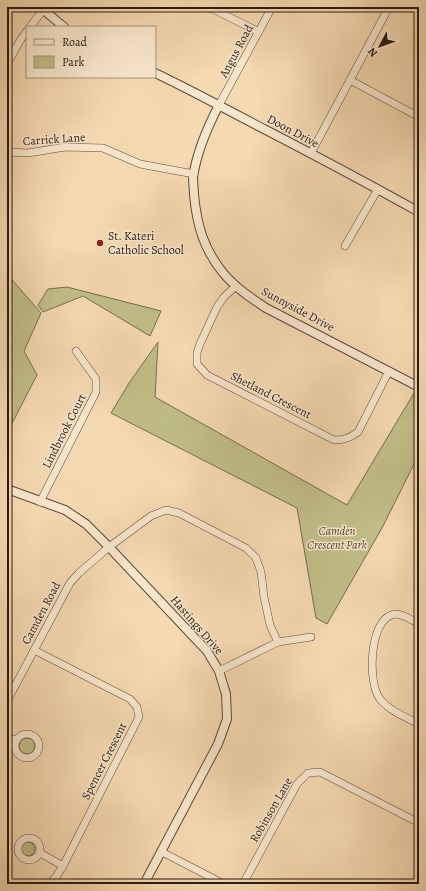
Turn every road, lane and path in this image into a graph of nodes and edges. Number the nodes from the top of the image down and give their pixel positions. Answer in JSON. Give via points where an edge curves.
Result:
{"nodes":[{"id":1,"x":209,"y":7,"type":"edge"},
{"id":2,"x":272,"y":7,"type":"edge"},
{"id":3,"x":389,"y":7,"type":"edge"},
{"id":4,"x":42,"y":9,"type":"edge"},
{"id":5,"x":31,"y":26,"type":"edge"},
{"id":6,"x":63,"y":26,"type":"edge"},
{"id":7,"x":26,"y":32,"type":"edge"},
{"id":8,"x":258,"y":32,"type":"junction"},
{"id":9,"x":7,"y":64,"type":"edge"},
{"id":10,"x":156,"y":74,"type":"edge"},
{"id":11,"x":350,"y":80,"type":"junction"},
{"id":12,"x":219,"y":106,"type":"junction"},
{"id":13,"x":419,"y":117,"type":"edge"},
{"id":14,"x":7,"y":152,"type":"edge"},
{"id":15,"x":311,"y":153,"type":"junction"},
{"id":16,"x":194,"y":174,"type":"junction"},
{"id":17,"x":378,"y":189,"type":"junction"},
{"id":18,"x":419,"y":212,"type":"edge"},
{"id":19,"x":345,"y":246,"type":"dead end"},
{"id":20,"x":236,"y":286,"type":"junction"},
{"id":21,"x":76,"y":351,"type":"dead end"},
{"id":22,"x":389,"y":371,"type":"junction"},
{"id":23,"x":419,"y":387,"type":"edge"},
{"id":24,"x":7,"y":489,"type":"edge"},
{"id":25,"x":40,"y":502,"type":"junction"},
{"id":26,"x":109,"y":547,"type":"junction"},
{"id":27,"x":419,"y":624,"type":"edge"},
{"id":28,"x":311,"y":637,"type":"dead end"},
{"id":29,"x":278,"y":642,"type":"junction"},
{"id":30,"x":34,"y":650,"type":"junction"},
{"id":31,"x":220,"y":671,"type":"junction"},
{"id":32,"x":7,"y":701,"type":"edge"},
{"id":33,"x":419,"y":724,"type":"edge"},
{"id":34,"x":7,"y":736,"type":"edge"},
{"id":35,"x":16,"y":741,"type":"dead end"},
{"id":36,"x":419,"y":823,"type":"edge"},
{"id":37,"x":162,"y":852,"type":"junction"},
{"id":38,"x":40,"y":853,"type":"dead end"},
{"id":39,"x":63,"y":866,"type":"junction"},
{"id":40,"x":49,"y":884,"type":"edge"},
{"id":41,"x":144,"y":884,"type":"edge"},
{"id":42,"x":224,"y":884,"type":"edge"},
{"id":43,"x":243,"y":884,"type":"edge"}],
"edges":[{"from":1,"to":8,"type":"street"},
{"from":2,"to":8,"type":"street","name":"Angus Road"},
{"from":3,"to":11,"type":"street"},
{"from":4,"to":5,"type":"street"},
{"from":4,"to":6,"type":"street"},
{"from":7,"to":9,"type":"street"},
{"from":8,"to":12,"type":"street","name":"Angus Road"},
{"from":10,"to":12,"type":"street","name":"Doon Drive"},
{"from":11,"to":13,"type":"street"},
{"from":11,"to":15,"type":"street"},
{"from":12,"to":15,"type":"street","name":"Doon Drive"},
{"from":12,"to":16,"type":"street","name":"Sunnyside Drive","via":[[207,128]]},
{"from":14,"to":16,"type":"street","name":"Carrick Lane","via":[[28,153],[65,147],[103,148],[142,164]]},
{"from":15,"to":17,"type":"street","name":"Doon Drive"},
{"from":16,"to":20,"type":"street","name":"Sunnyside Drive","via":[[195,205],[203,241]]},
{"from":17,"to":18,"type":"street","name":"Doon Drive"},
{"from":17,"to":19,"type":"street"},
{"from":20,"to":22,"type":"street","name":"Sunnyside Drive","via":[[266,308]]},
{"from":20,"to":22,"type":"street","name":"Shetland Crescent","via":[[217,307],[197,353],[197,364],[207,375],[334,440],[343,440],[358,432]]},
{"from":21,"to":25,"type":"street","name":"Lindbrook Court","via":[[96,379],[96,392]]},
{"from":22,"to":23,"type":"street","name":"Sunnyside Drive"},
{"from":24,"to":25,"type":"street","name":"Hastings Drive"},
{"from":25,"to":26,"type":"street","name":"Hastings Drive","via":[[65,510],[86,524]]},
{"from":26,"to":29,"type":"street","name":"Camden Road","via":[[151,516],[166,510],[179,512],[246,548],[256,558],[261,572],[270,625]]},
{"from":26,"to":30,"type":"street","name":"Camden Road","via":[[70,583]]},
{"from":26,"to":31,"type":"street","name":"Hastings Drive","via":[[207,652]]},
{"from":27,"to":33,"type":"street","via":[[397,614],[389,616],[375,639],[372,658],[375,688],[379,698],[392,710]]},
{"from":28,"to":29,"type":"street"},
{"from":29,"to":31,"type":"street"},
{"from":30,"to":32,"type":"street","name":"Camden Road"},
{"from":30,"to":39,"type":"street","name":"Spencer Crescent","via":[[130,700],[137,707],[139,717]]},
{"from":31,"to":37,"type":"street","name":"Hastings Drive","via":[[226,694],[227,719],[218,744]]},
{"from":34,"to":35,"type":"street"},
{"from":36,"to":43,"type":"street","name":"Robinson Lane","via":[[320,772],[308,773],[297,784]]},
{"from":37,"to":41,"type":"street","name":"Hastings Drive"},
{"from":37,"to":42,"type":"street"},
{"from":38,"to":39,"type":"street"},
{"from":39,"to":40,"type":"street","name":"Spencer Crescent"}]}
